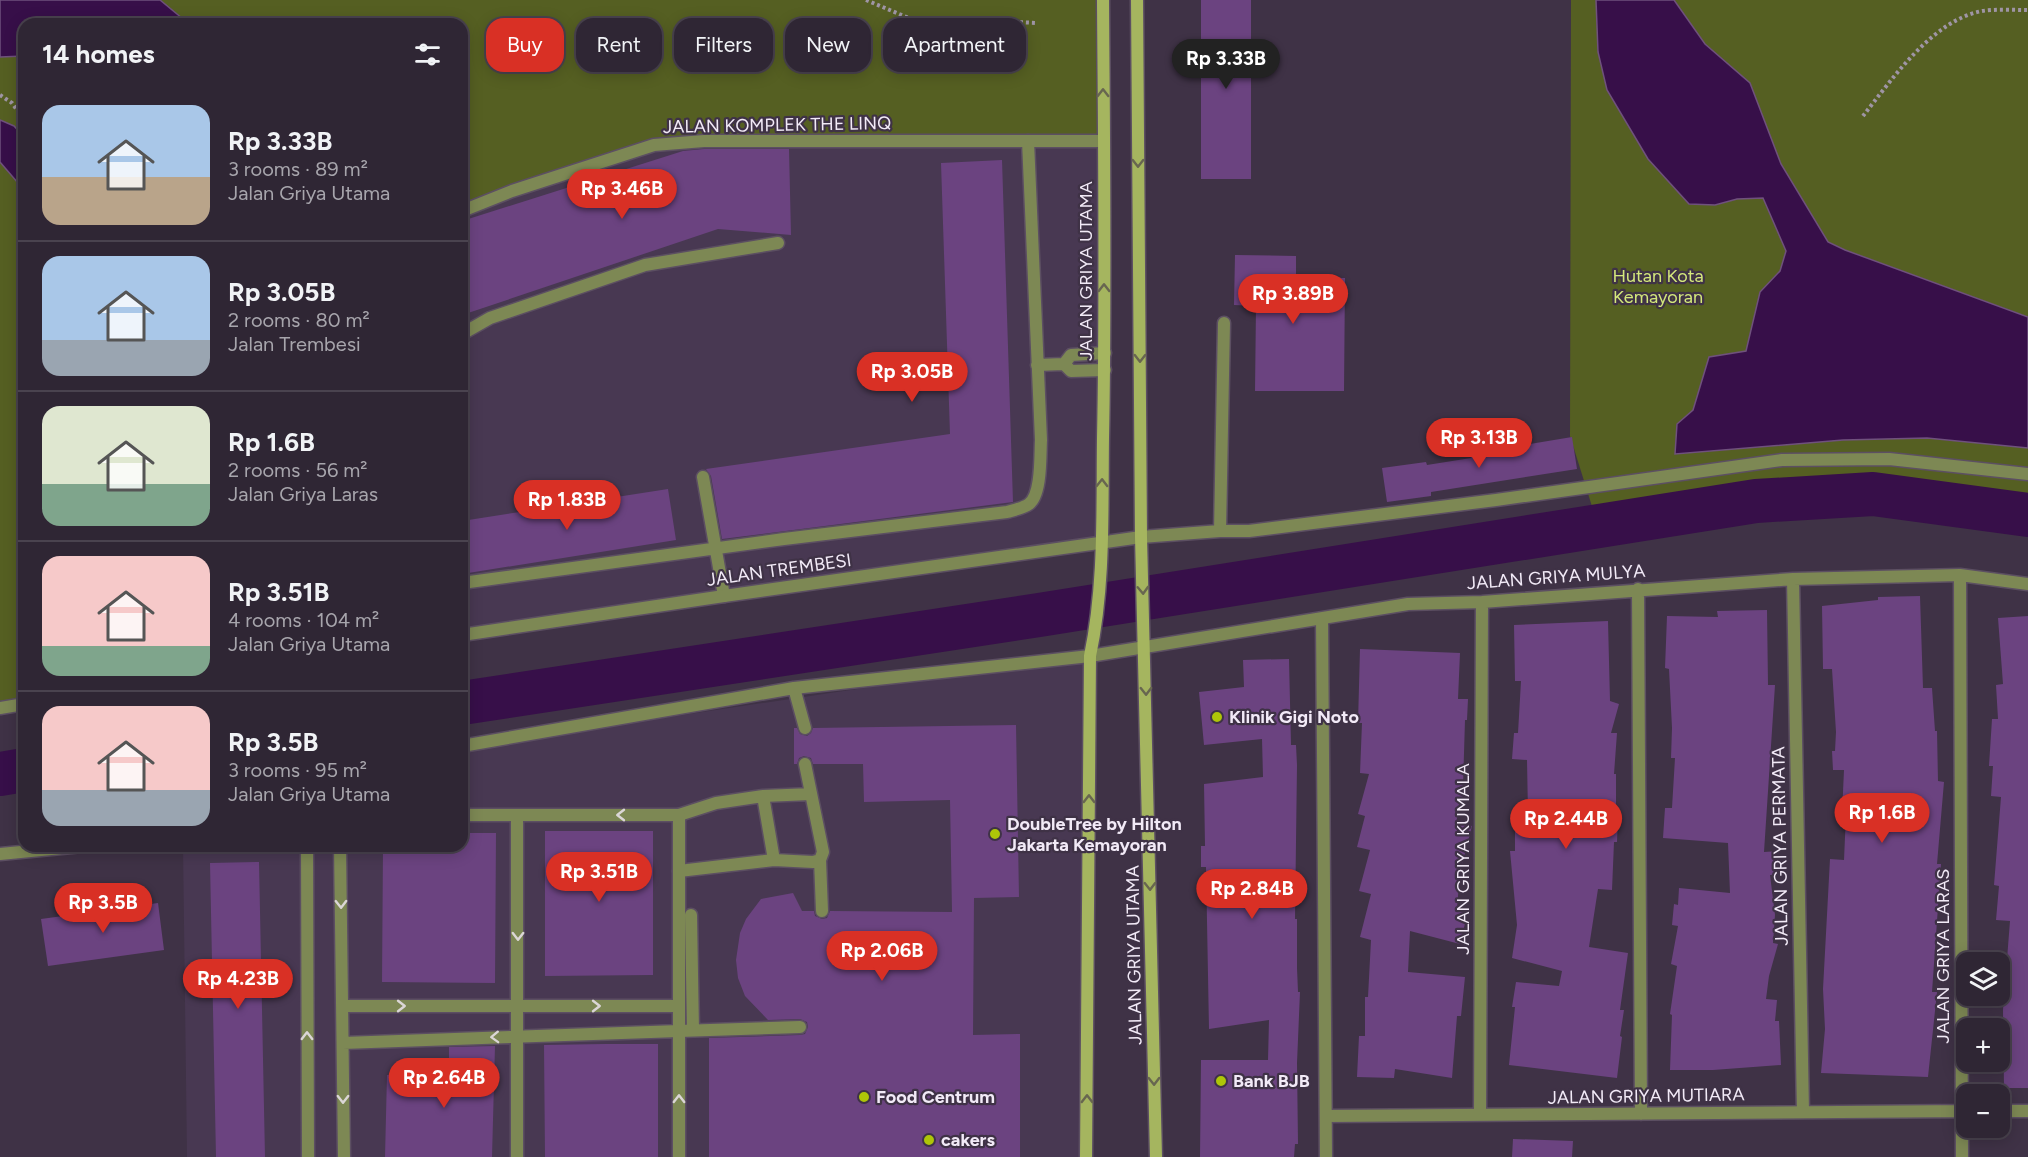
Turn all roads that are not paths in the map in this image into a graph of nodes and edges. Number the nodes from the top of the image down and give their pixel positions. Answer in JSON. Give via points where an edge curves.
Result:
{"nodes":[{"id":1,"x":1103,"y":0,"type":"edge"},
{"id":2,"x":1137,"y":0,"type":"edge"},
{"id":3,"x":1028,"y":141,"type":"junction"},
{"id":4,"x":1103,"y":141,"type":"junction"},
{"id":5,"x":468,"y":209,"type":"edge"},
{"id":6,"x":778,"y":243,"type":"dead end"},
{"id":7,"x":1224,"y":323,"type":"dead end"},
{"id":8,"x":468,"y":331,"type":"edge"},
{"id":9,"x":1104,"y":353,"type":"junction"},
{"id":10,"x":1064,"y":364,"type":"junction"},
{"id":11,"x":1037,"y":365,"type":"junction"},
{"id":12,"x":1105,"y":370,"type":"junction"},
{"id":13,"x":2028,"y":474,"type":"edge"},
{"id":14,"x":703,"y":477,"type":"dead end"},
{"id":15,"x":1220,"y":531,"type":"junction"},
{"id":16,"x":1101,"y":542,"type":"junction"},
{"id":17,"x":1142,"y":542,"type":"junction"},
{"id":18,"x":715,"y":549,"type":"junction"},
{"id":19,"x":1960,"y":575,"type":"junction"},
{"id":20,"x":1793,"y":579,"type":"junction"},
{"id":21,"x":468,"y":582,"type":"edge"},
{"id":22,"x":2028,"y":584,"type":"edge"},
{"id":23,"x":1638,"y":589,"type":"junction"},
{"id":24,"x":724,"y":596,"type":"junction"},
{"id":25,"x":1482,"y":602,"type":"junction"},
{"id":26,"x":1322,"y":618,"type":"junction"},
{"id":27,"x":468,"y":635,"type":"edge"},
{"id":28,"x":1145,"y":647,"type":"junction"},
{"id":29,"x":1090,"y":656,"type":"junction"},
{"id":30,"x":794,"y":688,"type":"junction"},
{"id":31,"x":18,"y":705,"type":"edge"},
{"id":32,"x":0,"y":708,"type":"edge"},
{"id":33,"x":805,"y":728,"type":"dead end"},
{"id":34,"x":468,"y":745,"type":"edge"},
{"id":35,"x":805,"y":764,"type":"dead end"},
{"id":36,"x":811,"y":794,"type":"junction"},
{"id":37,"x":763,"y":796,"type":"junction"},
{"id":38,"x":468,"y":815,"type":"edge"},
{"id":39,"x":517,"y":815,"type":"junction"},
{"id":40,"x":679,"y":815,"type":"junction"},
{"id":41,"x":20,"y":852,"type":"edge"},
{"id":42,"x":307,"y":852,"type":"edge"},
{"id":43,"x":340,"y":852,"type":"edge"},
{"id":44,"x":0,"y":854,"type":"edge"},
{"id":45,"x":774,"y":860,"type":"junction"},
{"id":46,"x":820,"y":860,"type":"junction"},
{"id":47,"x":679,"y":871,"type":"junction"},
{"id":48,"x":822,"y":911,"type":"dead end"},
{"id":49,"x":691,"y":915,"type":"dead end"},
{"id":50,"x":342,"y":1006,"type":"junction"},
{"id":51,"x":518,"y":1006,"type":"junction"},
{"id":52,"x":679,"y":1006,"type":"junction"},
{"id":53,"x":800,"y":1027,"type":"dead end"},
{"id":54,"x":693,"y":1030,"type":"junction"},
{"id":55,"x":679,"y":1031,"type":"junction"},
{"id":56,"x":518,"y":1036,"type":"junction"},
{"id":57,"x":343,"y":1043,"type":"junction"},
{"id":58,"x":1964,"y":1084,"type":"edge"},
{"id":59,"x":1956,"y":1111,"type":"edge"},
{"id":60,"x":2010,"y":1111,"type":"edge"},
{"id":61,"x":2028,"y":1111,"type":"edge"},
{"id":62,"x":1803,"y":1112,"type":"junction"},
{"id":63,"x":1641,"y":1114,"type":"junction"},
{"id":64,"x":1480,"y":1115,"type":"junction"},
{"id":65,"x":1326,"y":1116,"type":"junction"},
{"id":66,"x":1963,"y":1138,"type":"edge"},
{"id":67,"x":308,"y":1157,"type":"edge"},
{"id":68,"x":344,"y":1157,"type":"edge"},
{"id":69,"x":518,"y":1157,"type":"edge"},
{"id":70,"x":679,"y":1157,"type":"edge"},
{"id":71,"x":1086,"y":1157,"type":"edge"},
{"id":72,"x":1156,"y":1157,"type":"edge"},
{"id":73,"x":1326,"y":1157,"type":"edge"},
{"id":74,"x":1962,"y":1157,"type":"edge"}],
"edges":[{"from":4,"to":1,"type":"main road","name":"JALAN GRIYA UTAMA","one_way":true},
{"from":2,"to":17,"type":"main road","name":"JALAN GRIYA UTAMA","one_way":true},
{"from":3,"to":4,"type":"street","name":"JALAN KOMPLEK THE LINQ"},
{"from":3,"to":5,"type":"street","name":"JALAN KOMPLEK THE LINQ","via":[[715,141],[654,145]]},
{"from":3,"to":11,"type":"street"},
{"from":9,"to":4,"type":"main road","name":"JALAN GRIYA UTAMA","one_way":true},
{"from":6,"to":8,"type":"street","via":[[645,265],[490,318]]},
{"from":7,"to":15,"type":"street"},
{"from":9,"to":10,"type":"street","via":[[1071,355]]},
{"from":9,"to":12,"type":"main road","name":"JALAN GRIYA UTAMA"},
{"from":10,"to":11,"type":"street"},
{"from":10,"to":12,"type":"street","via":[[1071,371]]},
{"from":11,"to":18,"type":"street","via":[[1040,467],[1035,497],[1028,505],[1007,512]]},
{"from":16,"to":12,"type":"main road","name":"JALAN GRIYA UTAMA","one_way":true},
{"from":13,"to":15,"type":"street","via":[[1889,459],[1782,460],[1496,500],[1249,531]]},
{"from":14,"to":18,"type":"street"},
{"from":15,"to":17,"type":"street"},
{"from":16,"to":17,"type":"street"},
{"from":16,"to":24,"type":"street","name":"JALAN TREMBESI"},
{"from":16,"to":29,"type":"main road","name":"JALAN GRIYA UTAMA"},
{"from":17,"to":28,"type":"main road","name":"JALAN GRIYA UTAMA","one_way":true},
{"from":18,"to":21,"type":"street"},
{"from":18,"to":24,"type":"street"},
{"from":19,"to":20,"type":"street","name":"JALAN GRIYA MULYA"},
{"from":19,"to":22,"type":"street","name":"JALAN GRIYA MULYA"},
{"from":19,"to":58,"type":"street","name":"JALAN GRIYA LARAS"},
{"from":20,"to":23,"type":"street","name":"JALAN GRIYA MULYA"},
{"from":20,"to":62,"type":"street","name":"JALAN GRIYA PERMATA"},
{"from":23,"to":25,"type":"street","name":"JALAN GRIYA MULYA"},
{"from":23,"to":63,"type":"street"},
{"from":24,"to":27,"type":"street","name":"JALAN TREMBESI"},
{"from":25,"to":26,"type":"street","name":"JALAN GRIYA MULYA","via":[[1408,604]]},
{"from":25,"to":64,"type":"street","name":"JALAN GRIYA KUMALA"},
{"from":26,"to":28,"type":"street","name":"JALAN GRIYA MULYA"},
{"from":26,"to":65,"type":"street"},
{"from":28,"to":29,"type":"street","name":"JALAN GRIYA MULYA"},
{"from":28,"to":72,"type":"main road","name":"JALAN GRIYA UTAMA","one_way":true},
{"from":29,"to":30,"type":"street","name":"JALAN GRIYA MULYA"},
{"from":71,"to":29,"type":"main road","name":"JALAN GRIYA UTAMA","one_way":true},
{"from":30,"to":33,"type":"street"},
{"from":30,"to":34,"type":"street","name":"JALAN GRIYA MULYA"},
{"from":31,"to":32,"type":"street"},
{"from":35,"to":36,"type":"street"},
{"from":36,"to":37,"type":"street"},
{"from":36,"to":46,"type":"street","via":[[823,852]]},
{"from":37,"to":40,"type":"street","via":[[716,803]]},
{"from":37,"to":45,"type":"street"},
{"from":38,"to":39,"type":"street"},
{"from":40,"to":39,"type":"street","one_way":true},
{"from":39,"to":51,"type":"street","one_way":true},
{"from":40,"to":47,"type":"street"},
{"from":41,"to":44,"type":"street"},
{"from":67,"to":42,"type":"street","one_way":true},
{"from":43,"to":50,"type":"street","one_way":true},
{"from":45,"to":46,"type":"street"},
{"from":45,"to":47,"type":"street"},
{"from":46,"to":48,"type":"street"},
{"from":47,"to":52,"type":"street"},
{"from":49,"to":54,"type":"street"},
{"from":50,"to":51,"type":"street","one_way":true},
{"from":50,"to":57,"type":"street"},
{"from":51,"to":52,"type":"street","one_way":true},
{"from":51,"to":56,"type":"street"},
{"from":52,"to":55,"type":"street"},
{"from":53,"to":54,"type":"street"},
{"from":54,"to":55,"type":"street"},
{"from":55,"to":56,"type":"street"},
{"from":70,"to":55,"type":"street","one_way":true},
{"from":56,"to":57,"type":"street","one_way":true},
{"from":56,"to":69,"type":"street"},
{"from":57,"to":68,"type":"street","one_way":true},
{"from":59,"to":62,"type":"street","name":"JALAN GRIYA MUTIARA"},
{"from":60,"to":61,"type":"street"},
{"from":62,"to":63,"type":"street","name":"JALAN GRIYA MUTIARA"},
{"from":63,"to":64,"type":"street","name":"JALAN GRIYA MUTIARA"},
{"from":64,"to":65,"type":"street","name":"JALAN GRIYA MUTIARA"},
{"from":65,"to":73,"type":"street"},
{"from":66,"to":74,"type":"street","name":"JALAN GRIYA LARAS"}]}
